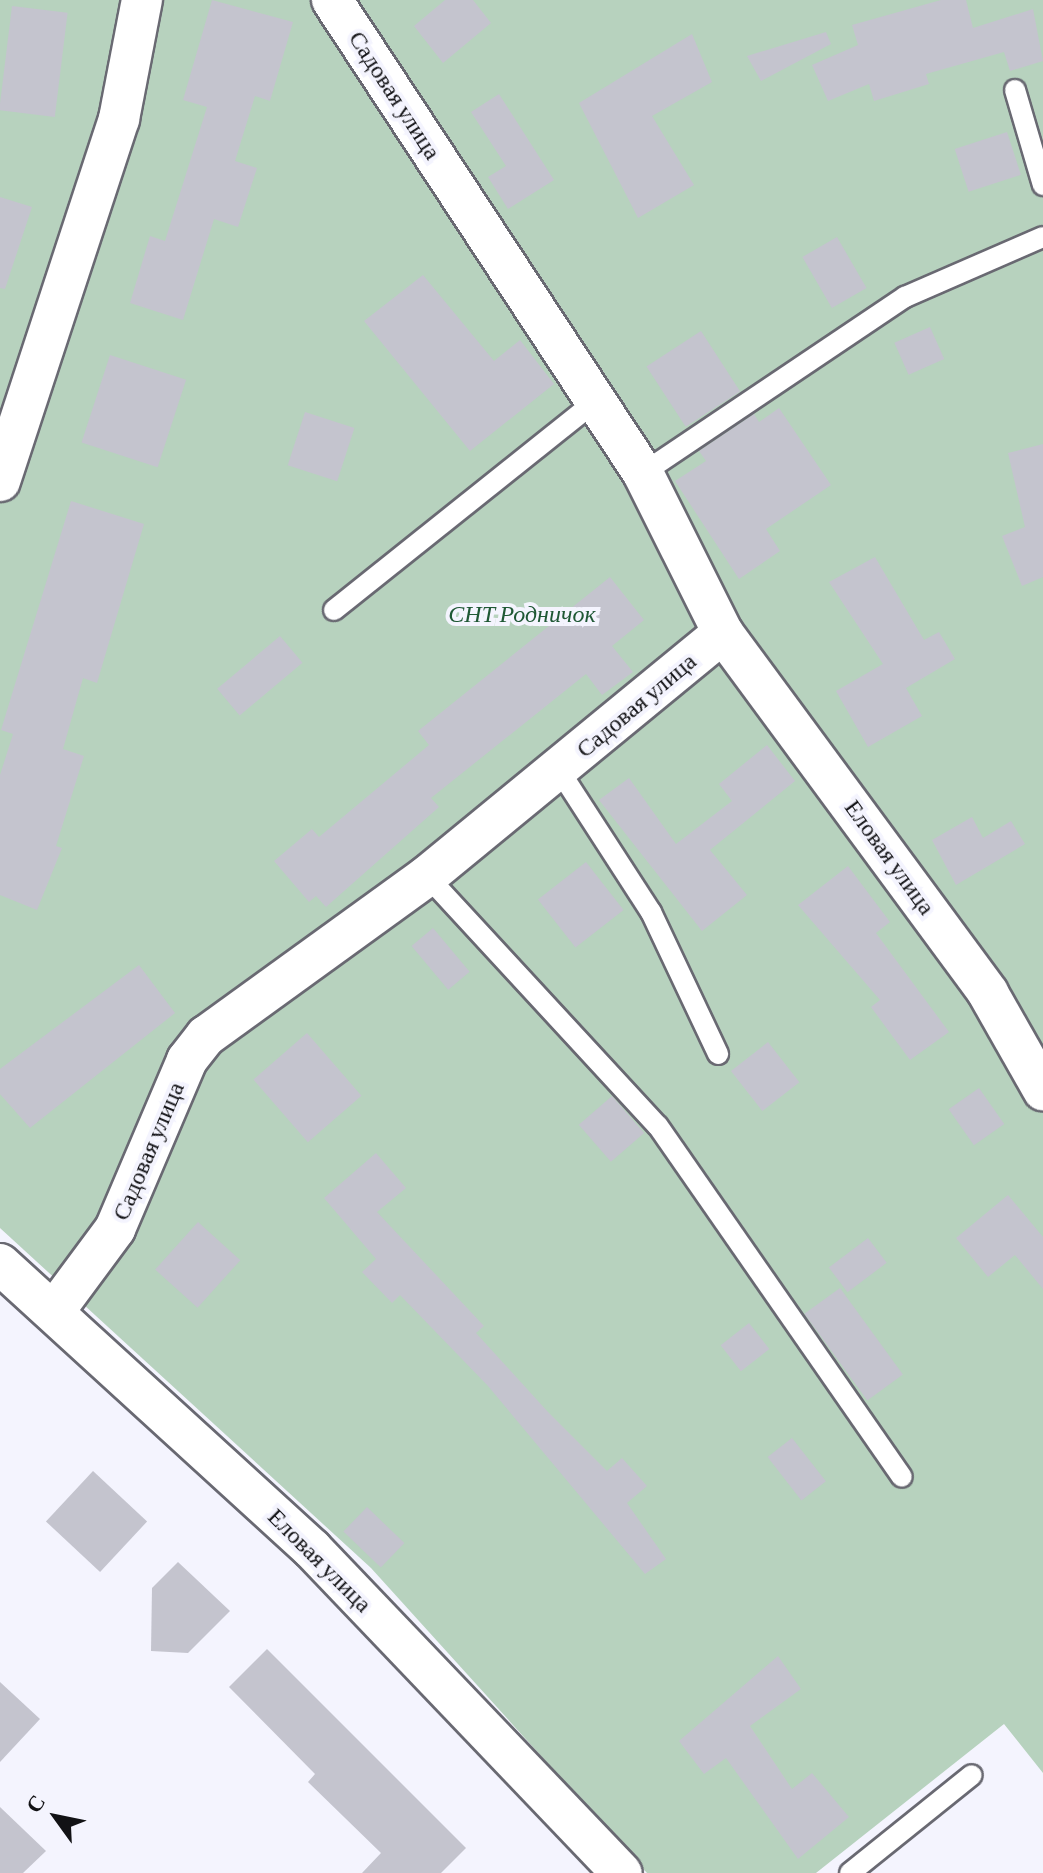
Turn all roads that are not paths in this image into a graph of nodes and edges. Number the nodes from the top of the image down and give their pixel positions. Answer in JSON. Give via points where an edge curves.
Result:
{"nodes":[{"id":1,"x":142,"y":0,"type":"edge"},
{"id":2,"x":332,"y":0,"type":"edge"},
{"id":3,"x":1015,"y":90,"type":"dead end"},
{"id":4,"x":1043,"y":185,"type":"edge"},
{"id":5,"x":1043,"y":237,"type":"edge"},
{"id":6,"x":595,"y":402,"type":"junction"},
{"id":7,"x":643,"y":473,"type":"junction"},
{"id":8,"x":0,"y":481,"type":"edge"},
{"id":9,"x":334,"y":610,"type":"dead end"},
{"id":10,"x":723,"y":633,"type":"junction"},
{"id":11,"x":559,"y":770,"type":"junction"},
{"id":12,"x":427,"y":876,"type":"junction"},
{"id":13,"x":718,"y":1054,"type":"dead end"},
{"id":14,"x":1043,"y":1090,"type":"edge"},
{"id":15,"x":0,"y":1264,"type":"edge"},
{"id":16,"x":55,"y":1310,"type":"junction"},
{"id":17,"x":902,"y":1477,"type":"dead end"},
{"id":18,"x":972,"y":1775,"type":"dead end"},
{"id":19,"x":622,"y":1873,"type":"edge"},
{"id":20,"x":850,"y":1873,"type":"edge"}],
"edges":[{"from":1,"to":8,"type":"street","via":[[119,119]]},
{"from":2,"to":6,"type":"street","name":"Садовая улица"},
{"from":3,"to":4,"type":"lane"},
{"from":5,"to":7,"type":"lane","via":[[905,297]]},
{"from":6,"to":7,"type":"street","name":"Садовая улица"},
{"from":6,"to":9,"type":"lane"},
{"from":7,"to":10,"type":"street","name":"Садовая улица"},
{"from":10,"to":11,"type":"street","name":"Садовая улица"},
{"from":10,"to":14,"type":"street","name":"Еловая улица","via":[[988,993]]},
{"from":11,"to":12,"type":"street","name":"Садовая улица"},
{"from":11,"to":13,"type":"lane","via":[[651,912]]},
{"from":12,"to":16,"type":"street","name":"Садовая улица","via":[[206,1036],[187,1060],[115,1229]]},
{"from":12,"to":17,"type":"lane","via":[[658,1126]]},
{"from":15,"to":16,"type":"street","name":"Еловая улица"},
{"from":16,"to":19,"type":"street","name":"Еловая улица","via":[[312,1549]]},
{"from":18,"to":20,"type":"lane"}]}
